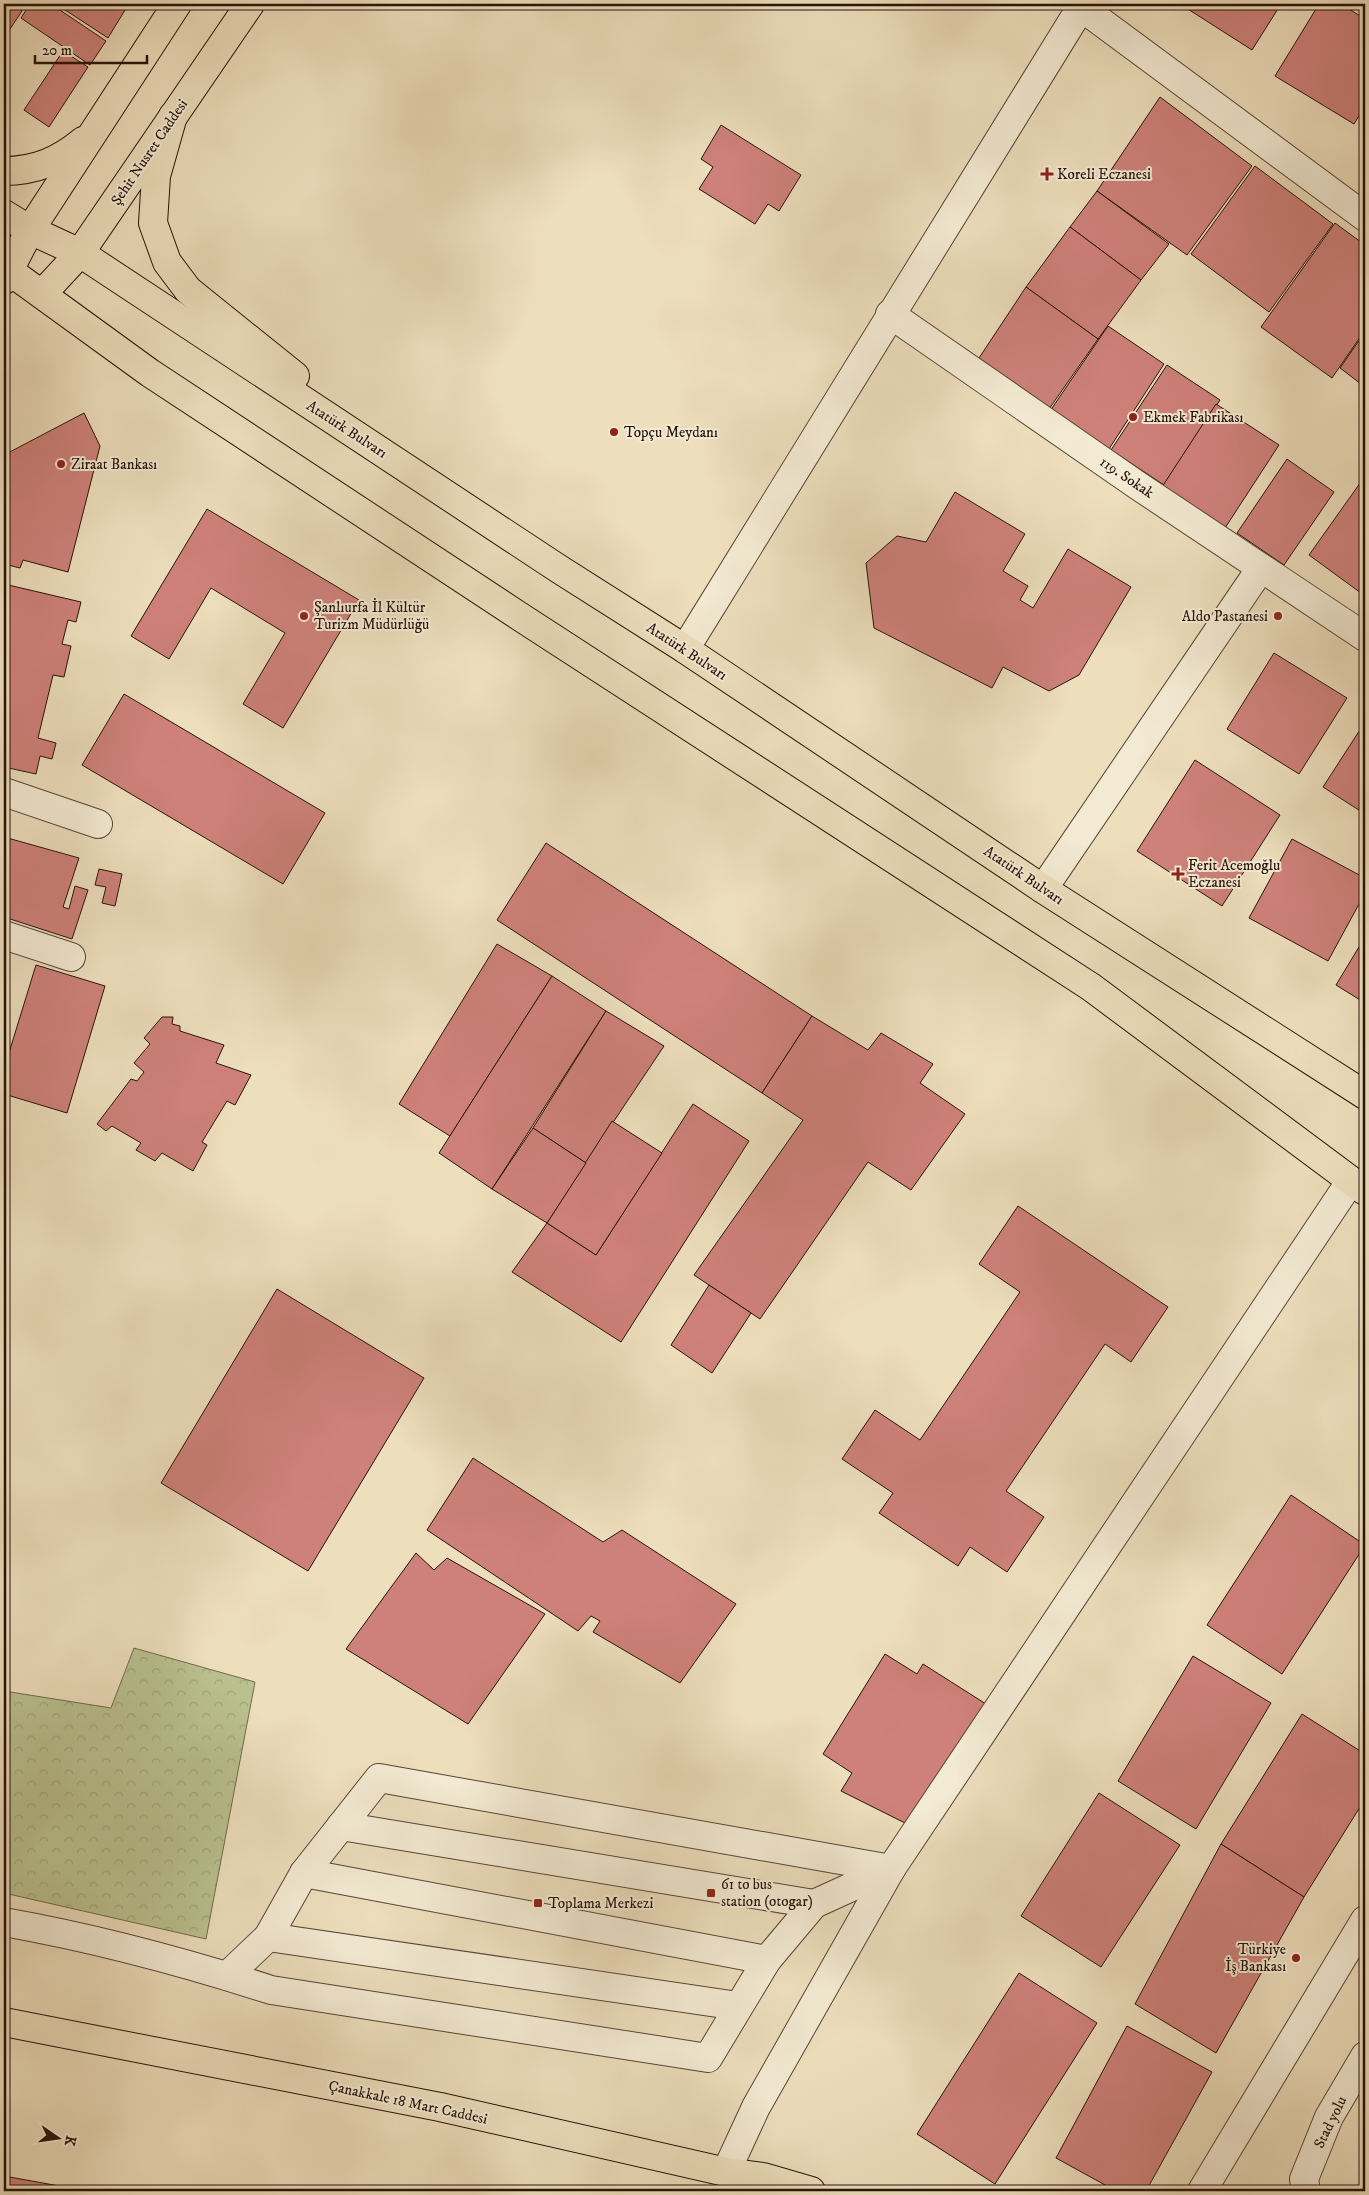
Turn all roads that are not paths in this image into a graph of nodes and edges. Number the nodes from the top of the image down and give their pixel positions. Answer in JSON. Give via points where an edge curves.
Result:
{"nodes":[{"id":1,"x":177,"y":4,"type":"edge"},
{"id":2,"x":250,"y":4,"type":"edge"},
{"id":3,"x":1082,"y":5,"type":"edge"},
{"id":4,"x":173,"y":116,"type":"junction"},
{"id":5,"x":94,"y":132,"type":"junction"},
{"id":6,"x":4,"y":171,"type":"edge"},
{"id":7,"x":4,"y":214,"type":"edge"},
{"id":8,"x":1365,"y":217,"type":"edge"},
{"id":9,"x":30,"y":230,"type":"junction"},
{"id":10,"x":80,"y":253,"type":"junction"},
{"id":11,"x":5,"y":272,"type":"edge"},
{"id":12,"x":42,"y":294,"type":"junction"},
{"id":13,"x":890,"y":314,"type":"junction"},
{"id":14,"x":424,"y":480,"type":"junction"},
{"id":15,"x":1261,"y":568,"type":"junction"},
{"id":16,"x":1365,"y":637,"type":"edge"},
{"id":17,"x":685,"y":649,"type":"junction"},
{"id":18,"x":4,"y":792,"type":"edge"},
{"id":19,"x":98,"y":824,"type":"dead end"},
{"id":20,"x":1044,"y":889,"type":"junction"},
{"id":21,"x":4,"y":935,"type":"edge"},
{"id":22,"x":71,"y":957,"type":"dead end"},
{"id":23,"x":1365,"y":1095,"type":"edge"},
{"id":24,"x":1358,"y":1187,"type":"edge"},
{"id":25,"x":341,"y":1826,"type":"junction"},
{"id":26,"x":891,"y":1869,"type":"junction"},
{"id":27,"x":304,"y":1873,"type":"junction"},
{"id":28,"x":814,"y":1904,"type":"junction"},
{"id":29,"x":1365,"y":1920,"type":"edge"},
{"id":30,"x":4,"y":1922,"type":"edge"},
{"id":31,"x":268,"y":1937,"type":"junction"},
{"id":32,"x":767,"y":1960,"type":"junction"},
{"id":33,"x":227,"y":1976,"type":"junction"},
{"id":34,"x":738,"y":2006,"type":"junction"},
{"id":35,"x":4,"y":2022,"type":"edge"},
{"id":36,"x":1365,"y":2056,"type":"edge"},
{"id":37,"x":726,"y":2172,"type":"junction"},
{"id":38,"x":811,"y":2191,"type":"edge"},
{"id":39,"x":1202,"y":2191,"type":"edge"},
{"id":40,"x":1306,"y":2191,"type":"edge"}],
"edges":[{"from":1,"to":5,"type":"main road"},
{"from":2,"to":4,"type":"main road","name":"Şehit Nusret Caddesi"},
{"from":3,"to":8,"type":"street"},
{"from":3,"to":13,"type":"street"},
{"from":4,"to":10,"type":"main road","name":"Şehit Nusret Caddesi"},
{"from":4,"to":14,"type":"main road","via":[[156,176],[153,223],[167,262],[188,290]]},
{"from":5,"to":6,"type":"main road","via":[[64,157],[23,171]]},
{"from":5,"to":9,"type":"main road"},
{"from":7,"to":9,"type":"main road","name":"Atatürk Bulvarı"},
{"from":9,"to":10,"type":"main road","name":"Atatürk Bulvarı"},
{"from":9,"to":11,"type":"main road"},
{"from":10,"to":12,"type":"main road","name":"Şehit Nusret Caddesi"},
{"from":10,"to":14,"type":"main road","name":"Atatürk Bulvarı"},
{"from":11,"to":12,"type":"main road"},
{"from":12,"to":24,"type":"main road","via":[[150,373],[1091,987]]},
{"from":13,"to":15,"type":"street","name":"119. Sokak"},
{"from":13,"to":17,"type":"street"},
{"from":14,"to":17,"type":"main road","name":"Atatürk Bulvarı"},
{"from":15,"to":16,"type":"street","name":"119. Sokak"},
{"from":15,"to":20,"type":"street"},
{"from":17,"to":20,"type":"main road","name":"Atatürk Bulvarı"},
{"from":18,"to":19,"type":"street"},
{"from":20,"to":23,"type":"main road","name":"Atatürk Bulvarı"},
{"from":21,"to":22,"type":"street"},
{"from":24,"to":26,"type":"street"},
{"from":25,"to":26,"type":"street","via":[[379,1778]]},
{"from":25,"to":27,"type":"street"},
{"from":25,"to":28,"type":"street"},
{"from":26,"to":28,"type":"street"},
{"from":26,"to":37,"type":"street","via":[[756,2107]]},
{"from":27,"to":31,"type":"street"},
{"from":27,"to":32,"type":"street"},
{"from":28,"to":32,"type":"street"},
{"from":29,"to":39,"type":"street"},
{"from":30,"to":33,"type":"street","via":[[55,1931]]},
{"from":31,"to":33,"type":"street"},
{"from":31,"to":34,"type":"street"},
{"from":32,"to":34,"type":"street"},
{"from":33,"to":34,"type":"street","via":[[271,1990],[708,2058]]},
{"from":35,"to":37,"type":"main road","name":"Çanakkale 18 Mart Caddesi","via":[[440,2107]]},
{"from":36,"to":40,"type":"street","name":"Stad yolu","via":[[1329,2117],[1304,2178]]},
{"from":37,"to":38,"type":"main road","name":"Çanakkale 18 Mart Caddesi","via":[[763,2177]]}]}
